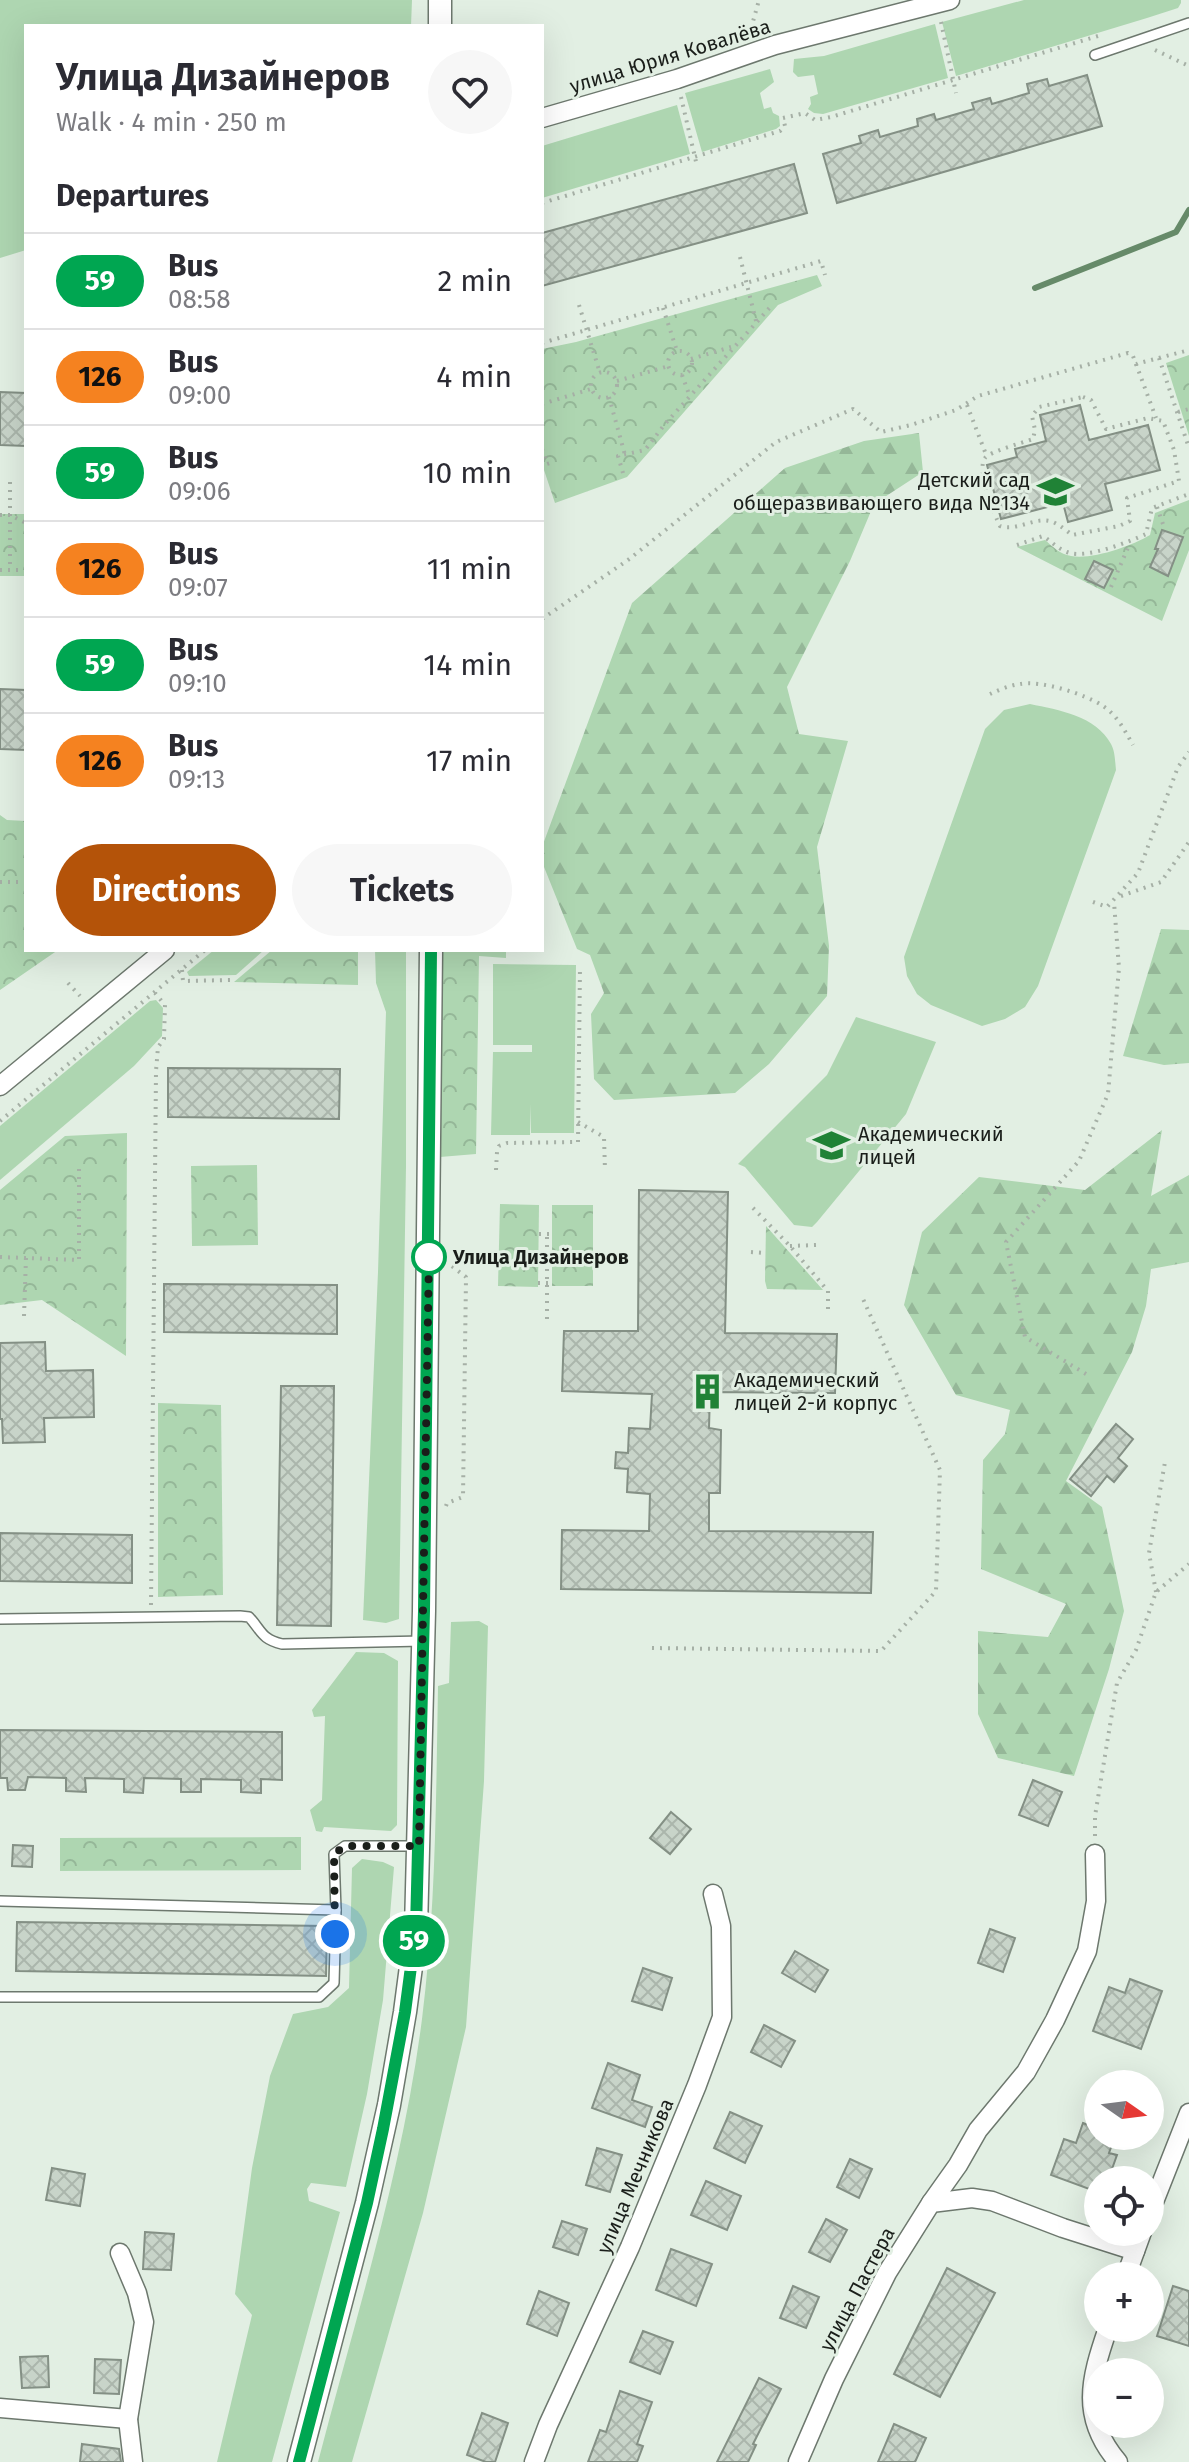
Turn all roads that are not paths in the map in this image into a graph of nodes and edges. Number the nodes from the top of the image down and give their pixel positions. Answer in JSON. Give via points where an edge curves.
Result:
{"nodes":[{"id":1,"x":440,"y":0,"type":"edge"},
{"id":2,"x":944,"y":2,"type":"edge"},
{"id":3,"x":1189,"y":23,"type":"edge"},
{"id":4,"x":440,"y":24,"type":"edge"},
{"id":5,"x":1095,"y":55,"type":"dead end"},
{"id":6,"x":544,"y":117,"type":"edge"},
{"id":7,"x":431,"y":952,"type":"edge"},
{"id":8,"x":156,"y":953,"type":"edge"},
{"id":9,"x":0,"y":1086,"type":"edge"},
{"id":10,"x":0,"y":1619,"type":"edge"},
{"id":11,"x":423,"y":1641,"type":"junction"},
{"id":12,"x":419,"y":1846,"type":"junction"},
{"id":13,"x":1095,"y":1854,"type":"road end"},
{"id":14,"x":713,"y":1894,"type":"dead end"},
{"id":15,"x":0,"y":1901,"type":"edge"},
{"id":16,"x":336,"y":1910,"type":"junction"},
{"id":17,"x":0,"y":1997,"type":"edge"},
{"id":18,"x":1189,"y":2113,"type":"edge"},
{"id":19,"x":1164,"y":2176,"type":"edge"},
{"id":20,"x":931,"y":2203,"type":"junction"},
{"id":21,"x":1137,"y":2246,"type":"edge"},
{"id":22,"x":1135,"y":2251,"type":"junction"},
{"id":23,"x":120,"y":2253,"type":"dead end"},
{"id":24,"x":1131,"y":2262,"type":"edge"},
{"id":25,"x":1104,"y":2342,"type":"edge"},
{"id":26,"x":0,"y":2408,"type":"edge"},
{"id":27,"x":128,"y":2419,"type":"junction"},
{"id":28,"x":133,"y":2462,"type":"edge"},
{"id":29,"x":299,"y":2462,"type":"edge"},
{"id":30,"x":534,"y":2462,"type":"edge"},
{"id":31,"x":798,"y":2462,"type":"edge"},
{"id":32,"x":1118,"y":2462,"type":"edge"}],
"edges":[{"from":1,"to":4,"type":"street"},
{"from":2,"to":6,"type":"street","name":"улица Юрия Ковалёва","via":[[775,45]]},
{"from":3,"to":5,"type":"lane"},
{"from":7,"to":11,"type":"street"},
{"from":8,"to":9,"type":"street"},
{"from":10,"to":11,"type":"lane","via":[[249,1617],[262,1635],[282,1644]]},
{"from":11,"to":12,"type":"street"},
{"from":12,"to":16,"type":"lane","via":[[345,1846],[334,1854]]},
{"from":12,"to":29,"type":"street","via":[[416,1929],[389,2105]]},
{"from":13,"to":20,"type":"street","name":"улица Пастера","via":[[1096,1901],[1087,1951],[1055,2020],[1026,2072],[978,2130]]},
{"from":14,"to":30,"type":"street","name":"улица Мечникова","via":[[721,1926],[722,2017],[630,2247]]},
{"from":15,"to":16,"type":"lane"},
{"from":16,"to":17,"type":"lane","via":[[334,1983],[319,1997]]},
{"from":18,"to":19,"type":"street"},
{"from":20,"to":22,"type":"street","via":[[992,2201]]},
{"from":20,"to":31,"type":"street","name":"улица Пастера","via":[[887,2273]]},
{"from":21,"to":22,"type":"street"},
{"from":22,"to":24,"type":"street"},
{"from":23,"to":27,"type":"street","via":[[144,2322]]},
{"from":25,"to":32,"type":"street","via":[[1092,2385],[1092,2415]]},
{"from":26,"to":27,"type":"street"},
{"from":27,"to":28,"type":"street"}]}
